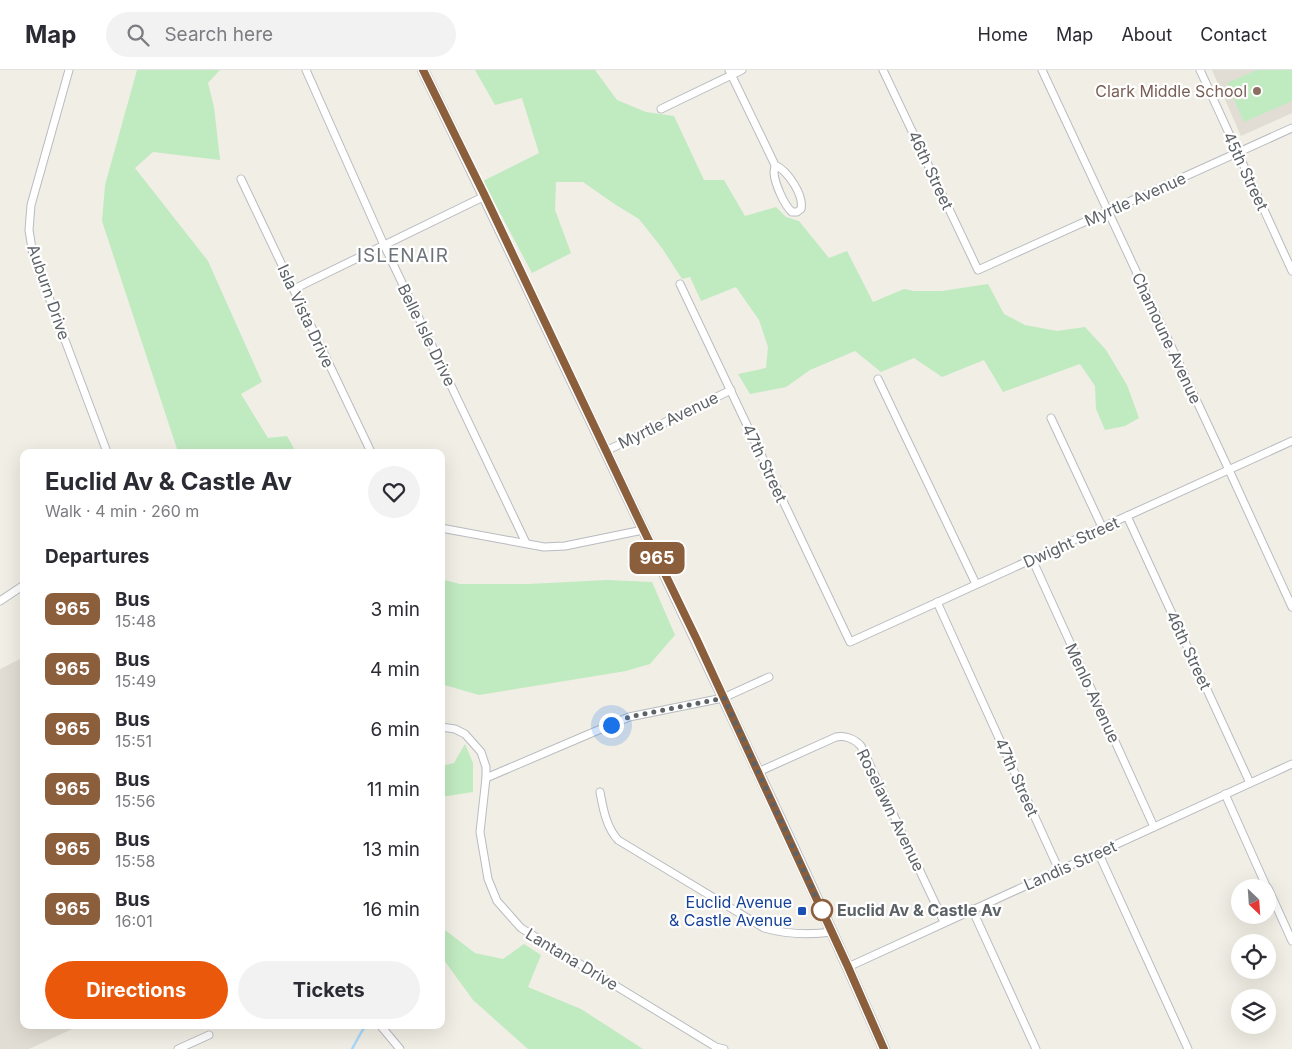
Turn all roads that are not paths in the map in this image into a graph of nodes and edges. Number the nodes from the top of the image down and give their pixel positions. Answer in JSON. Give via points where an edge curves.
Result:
{"nodes":[{"id":1,"x":69,"y":70,"type":"edge"},
{"id":2,"x":306,"y":70,"type":"edge"},
{"id":3,"x":423,"y":70,"type":"edge"},
{"id":4,"x":742,"y":70,"type":"edge"},
{"id":5,"x":883,"y":70,"type":"edge"},
{"id":6,"x":1042,"y":70,"type":"edge"},
{"id":7,"x":1200,"y":70,"type":"edge"},
{"id":8,"x":731,"y":72,"type":"edge"},
{"id":9,"x":661,"y":109,"type":"dead end"},
{"id":10,"x":1292,"y":128,"type":"edge"},
{"id":11,"x":1238,"y":153,"type":"junction"},
{"id":12,"x":776,"y":165,"type":"junction"},
{"id":13,"x":241,"y":179,"type":"dead end"},
{"id":14,"x":485,"y":196,"type":"junction"},
{"id":15,"x":1108,"y":212,"type":"junction"},
{"id":16,"x":384,"y":245,"type":"junction"},
{"id":17,"x":978,"y":270,"type":"joint"},
{"id":18,"x":1292,"y":271,"type":"edge"},
{"id":19,"x":680,"y":284,"type":"dead end"},
{"id":20,"x":294,"y":289,"type":"junction"},
{"id":21,"x":878,"y":379,"type":"dead end"},
{"id":22,"x":731,"y":390,"type":"junction"},
{"id":23,"x":1051,"y":418,"type":"dead end"},
{"id":24,"x":1292,"y":441,"type":"edge"},
{"id":25,"x":105,"y":449,"type":"edge"},
{"id":26,"x":370,"y":449,"type":"edge"},
{"id":27,"x":606,"y":451,"type":"junction"},
{"id":28,"x":1229,"y":470,"type":"junction"},
{"id":29,"x":1127,"y":516,"type":"junction"},
{"id":30,"x":1102,"y":527,"type":"junction"},
{"id":31,"x":445,"y":529,"type":"edge"},
{"id":32,"x":643,"y":530,"type":"junction"},
{"id":33,"x":526,"y":543,"type":"junction"},
{"id":34,"x":1032,"y":559,"type":"junction"},
{"id":35,"x":976,"y":584,"type":"junction"},
{"id":36,"x":20,"y":588,"type":"edge"},
{"id":37,"x":0,"y":601,"type":"edge"},
{"id":38,"x":937,"y":602,"type":"junction"},
{"id":39,"x":1292,"y":607,"type":"edge"},
{"id":40,"x":850,"y":642,"type":"joint"},
{"id":41,"x":769,"y":677,"type":"dead end"},
{"id":42,"x":724,"y":698,"type":"junction"},
{"id":43,"x":445,"y":728,"type":"edge"},
{"id":44,"x":1292,"y":764,"type":"edge"},
{"id":45,"x":758,"y":772,"type":"junction"},
{"id":46,"x":486,"y":778,"type":"junction"},
{"id":47,"x":1250,"y":783,"type":"junction"},
{"id":48,"x":600,"y":792,"type":"dead end"},
{"id":49,"x":1225,"y":794,"type":"junction"},
{"id":50,"x":1154,"y":826,"type":"junction"},
{"id":51,"x":1098,"y":852,"type":"junction"},
{"id":52,"x":1059,"y":870,"type":"junction"},
{"id":53,"x":1263,"y":879,"type":"edge"},
{"id":54,"x":1276,"y":907,"type":"edge"},
{"id":55,"x":972,"y":909,"type":"junction"},
{"id":56,"x":944,"y":922,"type":"junction"},
{"id":57,"x":832,"y":932,"type":"junction"},
{"id":58,"x":1292,"y":941,"type":"edge"},
{"id":59,"x":848,"y":967,"type":"junction"},
{"id":60,"x":383,"y":1029,"type":"edge"},
{"id":61,"x":210,"y":1035,"type":"dead end"},
{"id":62,"x":190,"y":1047,"type":"edge"},
{"id":63,"x":178,"y":1049,"type":"edge"},
{"id":64,"x":400,"y":1049,"type":"edge"},
{"id":65,"x":724,"y":1049,"type":"edge"},
{"id":66,"x":884,"y":1049,"type":"edge"},
{"id":67,"x":1036,"y":1049,"type":"edge"},
{"id":68,"x":1188,"y":1049,"type":"edge"}],
"edges":[{"from":1,"to":25,"type":"street","name":"Auburn Drive","via":[[31,205],[29,230],[33,255]]},
{"from":2,"to":16,"type":"street","name":"Belle Isle Drive"},
{"from":3,"to":14,"type":"main road"},
{"from":4,"to":8,"type":"street"},
{"from":5,"to":17,"type":"street","name":"46th Street"},
{"from":6,"to":15,"type":"street","name":"Chamoune Avenue"},
{"from":7,"to":11,"type":"street","name":"45th Street"},
{"from":8,"to":9,"type":"street"},
{"from":8,"to":12,"type":"street"},
{"from":10,"to":11,"type":"street","name":"Myrtle Avenue"},
{"from":11,"to":15,"type":"street","name":"Myrtle Avenue"},
{"from":11,"to":18,"type":"street","name":"45th Street"},
{"from":12,"to":12,"type":"street","via":[[774,172],[778,189],[788,209],[797,212],[802,204],[794,185]]},
{"from":13,"to":20,"type":"street","name":"Isla Vista Drive"},
{"from":14,"to":16,"type":"street"},
{"from":14,"to":27,"type":"main road"},
{"from":15,"to":17,"type":"street","name":"Myrtle Avenue"},
{"from":15,"to":28,"type":"street","name":"Chamoune Avenue"},
{"from":16,"to":20,"type":"street"},
{"from":16,"to":33,"type":"street","name":"Belle Isle Drive"},
{"from":19,"to":22,"type":"street","name":"47th Street"},
{"from":20,"to":26,"type":"street","name":"Isla Vista Drive"},
{"from":21,"to":35,"type":"street"},
{"from":22,"to":27,"type":"street","name":"Myrtle Avenue"},
{"from":22,"to":40,"type":"street","name":"47th Street"},
{"from":23,"to":30,"type":"street"},
{"from":24,"to":28,"type":"street","name":"Dwight Street"},
{"from":27,"to":32,"type":"main road"},
{"from":28,"to":29,"type":"street","name":"Dwight Street"},
{"from":28,"to":39,"type":"street","name":"Chamoune Avenue"},
{"from":29,"to":30,"type":"street","name":"Dwight Street"},
{"from":29,"to":47,"type":"street","name":"46th Street"},
{"from":30,"to":34,"type":"street","name":"Dwight Street"},
{"from":31,"to":33,"type":"street"},
{"from":32,"to":33,"type":"street","via":[[565,546]]},
{"from":32,"to":42,"type":"main road"},
{"from":34,"to":35,"type":"street","name":"Dwight Street"},
{"from":34,"to":50,"type":"street","name":"Menlo Avenue"},
{"from":35,"to":38,"type":"street","name":"Dwight Street"},
{"from":36,"to":37,"type":"street"},
{"from":38,"to":40,"type":"street","name":"Dwight Street"},
{"from":38,"to":52,"type":"street","name":"47th Street"},
{"from":41,"to":42,"type":"street"},
{"from":42,"to":45,"type":"main road"},
{"from":42,"to":46,"type":"street","via":[[629,717]]},
{"from":43,"to":46,"type":"street","name":"Lantana Drive","via":[[465,734],[481,752]]},
{"from":44,"to":47,"type":"street","name":"Landis Street"},
{"from":45,"to":56,"type":"street","name":"Roselawn Avenue","via":[[836,737],[856,741]]},
{"from":45,"to":57,"type":"main road"},
{"from":46,"to":65,"type":"street","name":"Lantana Drive","via":[[480,832],[488,879],[497,901],[520,928]]},
{"from":47,"to":49,"type":"street","name":"Landis Street"},
{"from":48,"to":57,"type":"street","via":[[604,813],[618,840],[715,899],[764,928],[817,934]]},
{"from":49,"to":50,"type":"street","name":"Landis Street"},
{"from":49,"to":53,"type":"street"},
{"from":50,"to":51,"type":"street","name":"Landis Street"},
{"from":51,"to":52,"type":"street","name":"Landis Street"},
{"from":51,"to":68,"type":"street"},
{"from":52,"to":55,"type":"street","name":"Landis Street"},
{"from":54,"to":58,"type":"street"},
{"from":55,"to":56,"type":"street","name":"Landis Street"},
{"from":55,"to":67,"type":"street"},
{"from":56,"to":59,"type":"street","name":"Landis Street"},
{"from":57,"to":59,"type":"main road"},
{"from":59,"to":66,"type":"main road"},
{"from":60,"to":64,"type":"street"},
{"from":61,"to":62,"type":"street"},
{"from":62,"to":63,"type":"street"}]}
